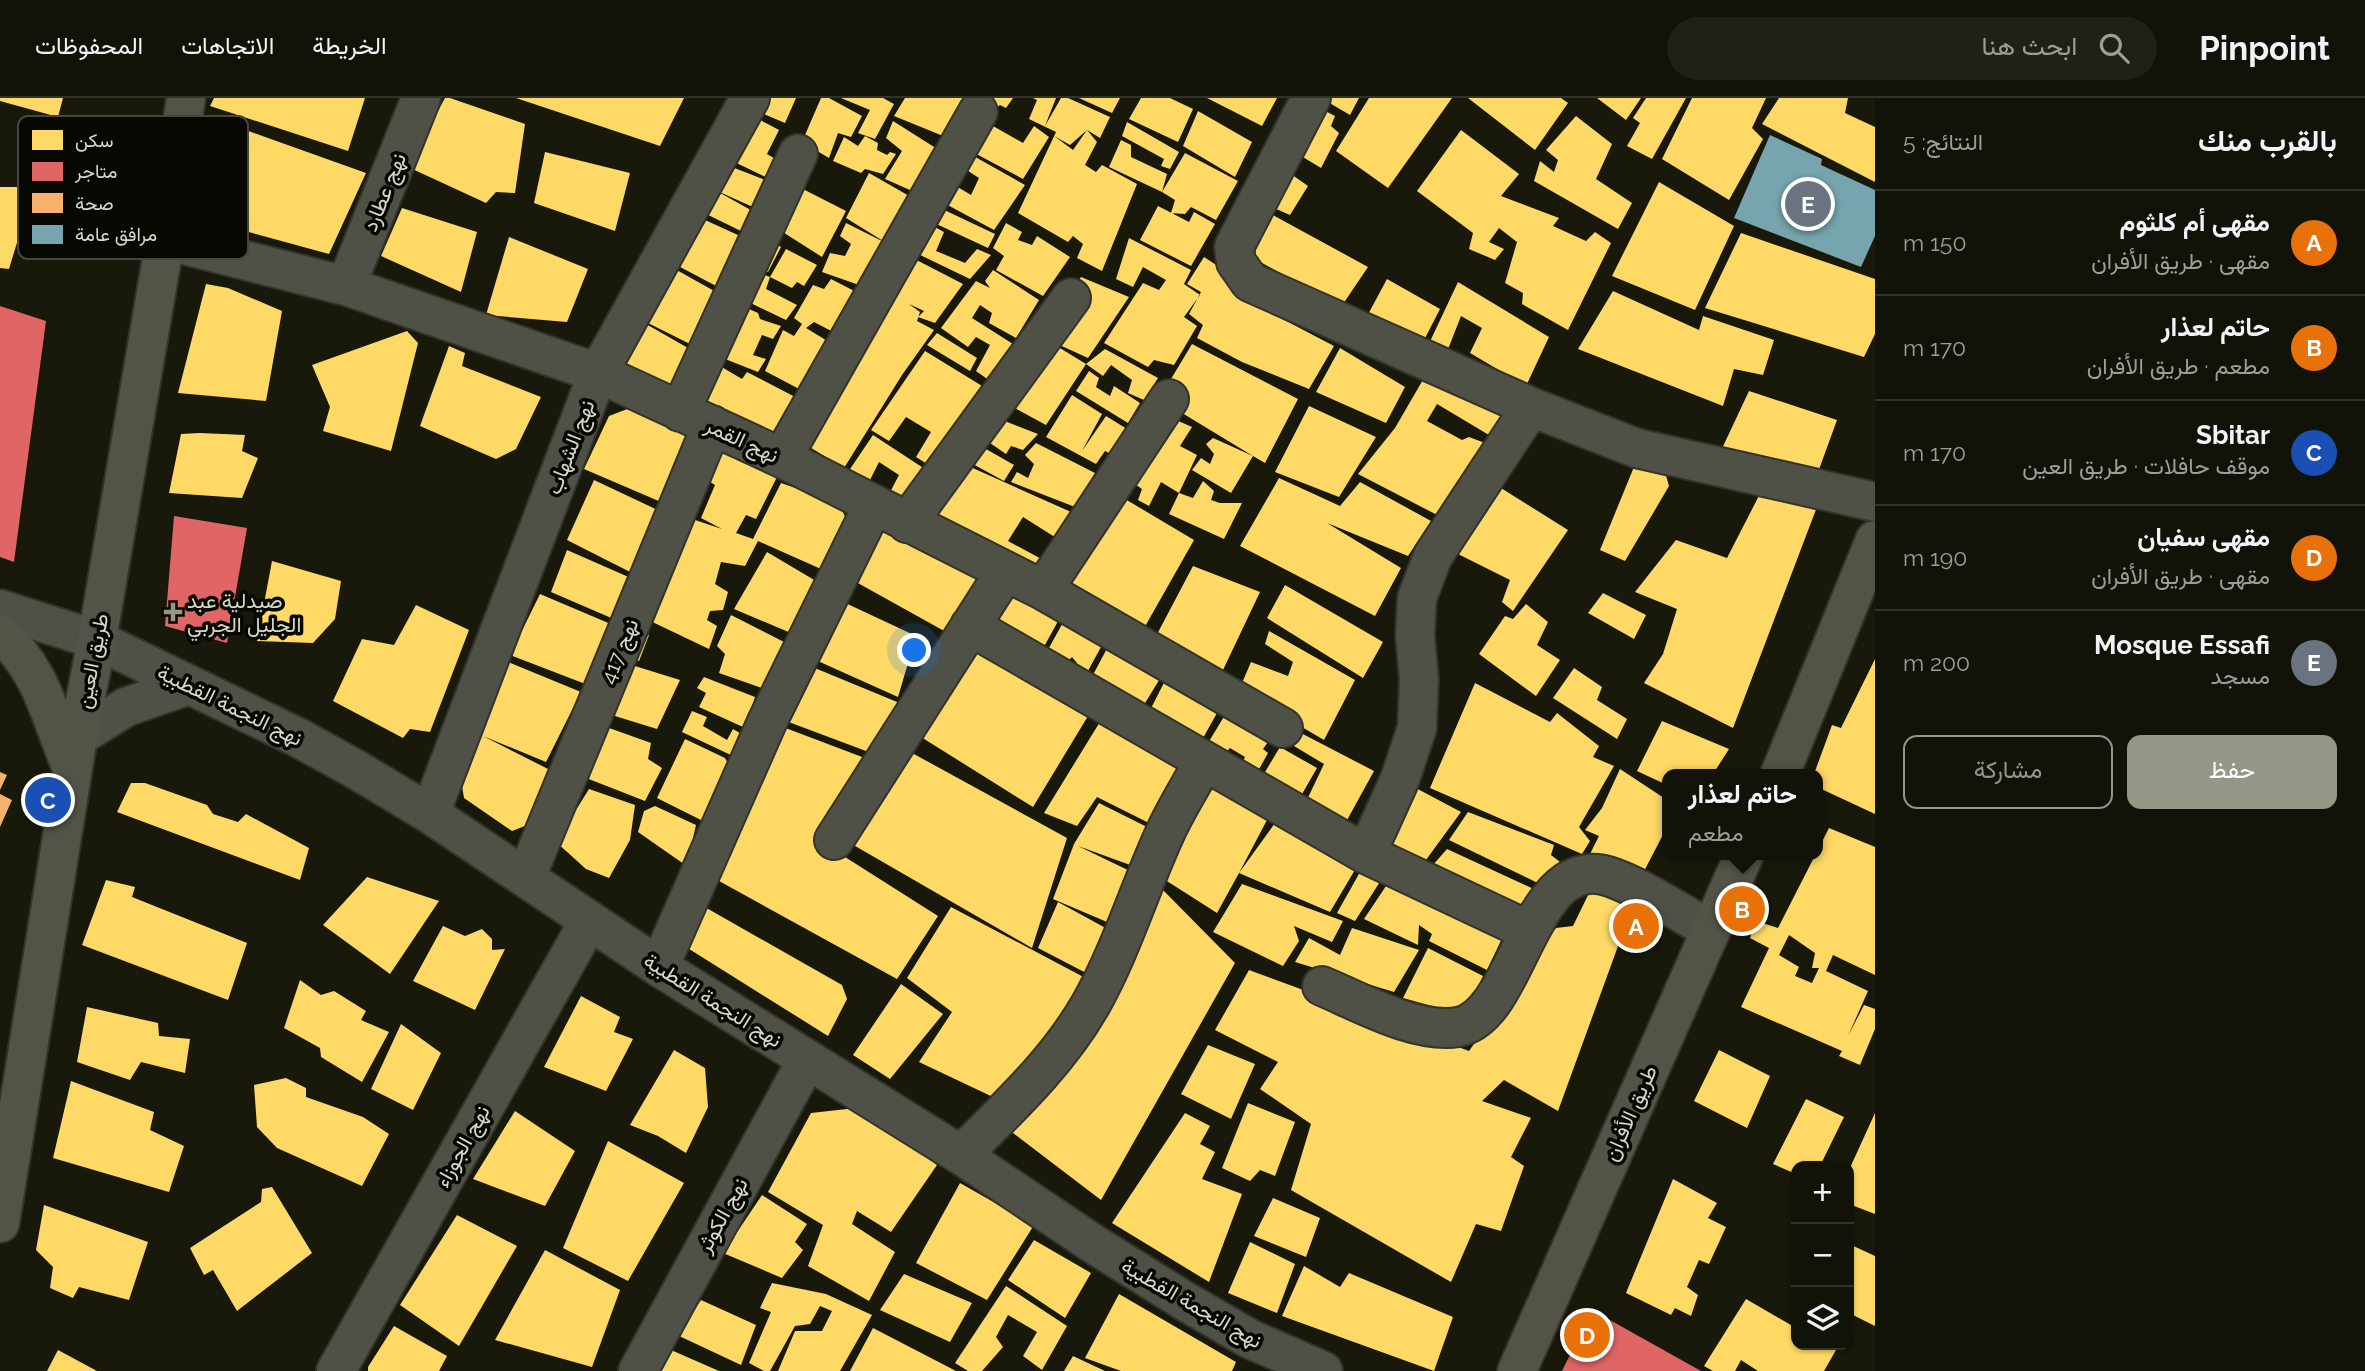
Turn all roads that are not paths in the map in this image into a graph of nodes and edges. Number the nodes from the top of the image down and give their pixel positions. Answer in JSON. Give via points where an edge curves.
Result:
{"nodes":[{"id":1,"x":186,"y":98,"type":"edge"},
{"id":2,"x":421,"y":98,"type":"edge"},
{"id":3,"x":750,"y":98,"type":"edge"},
{"id":4,"x":1311,"y":98,"type":"edge"},
{"id":5,"x":978,"y":112,"type":"dead end"},
{"id":6,"x":183,"y":116,"type":"edge"},
{"id":7,"x":798,"y":154,"type":"dead end"},
{"id":8,"x":162,"y":259,"type":"edge"},
{"id":9,"x":240,"y":259,"type":"edge"},
{"id":10,"x":346,"y":286,"type":"junction"},
{"id":11,"x":1071,"y":298,"type":"dead end"},
{"id":12,"x":598,"y":373,"type":"junction"},
{"id":13,"x":1169,"y":399,"type":"dead end"},
{"id":14,"x":1531,"y":407,"type":"junction"},
{"id":15,"x":696,"y":418,"type":"junction"},
{"id":16,"x":782,"y":458,"type":"junction"},
{"id":17,"x":1875,"y":502,"type":"edge"},
{"id":18,"x":874,"y":504,"type":"junction"},
{"id":19,"x":907,"y":523,"type":"junction"},
{"id":20,"x":1875,"y":540,"type":"edge"},
{"id":21,"x":1005,"y":572,"type":"junction"},
{"id":22,"x":1043,"y":590,"type":"junction"},
{"id":23,"x":0,"y":609,"type":"edge"},
{"id":24,"x":970,"y":625,"type":"junction"},
{"id":25,"x":0,"y":633,"type":"edge"},
{"id":26,"x":97,"y":639,"type":"junction"},
{"id":27,"x":190,"y":685,"type":"junction"},
{"id":28,"x":1283,"y":728,"type":"dead end"},
{"id":29,"x":76,"y":754,"type":"junction"},
{"id":30,"x":1205,"y":761,"type":"junction"},
{"id":31,"x":1782,"y":769,"type":"edge"},
{"id":32,"x":430,"y":814,"type":"junction"},
{"id":33,"x":834,"y":840,"type":"dead end"},
{"id":34,"x":1366,"y":854,"type":"junction"},
{"id":35,"x":1742,"y":860,"type":"edge"},
{"id":36,"x":527,"y":877,"type":"junction"},
{"id":37,"x":589,"y":921,"type":"junction"},
{"id":38,"x":1711,"y":930,"type":"junction"},
{"id":39,"x":1529,"y":931,"type":"junction"},
{"id":40,"x":659,"y":967,"type":"junction"},
{"id":41,"x":1322,"y":986,"type":"dead end"},
{"id":42,"x":807,"y":1060,"type":"junction"},
{"id":43,"x":961,"y":1155,"type":"junction"},
{"id":44,"x":0,"y":1223,"type":"edge"},
{"id":45,"x":336,"y":1371,"type":"edge"},
{"id":46,"x":638,"y":1371,"type":"edge"},
{"id":47,"x":1323,"y":1371,"type":"edge"},
{"id":48,"x":1517,"y":1371,"type":"edge"}],
"edges":[{"from":1,"to":6,"type":"main road","name":"طريق العين"},
{"from":2,"to":10,"type":"street","name":"نهج عطارد"},
{"from":3,"to":12,"type":"street","name":"نهج الشهاب"},
{"from":4,"to":14,"type":"street","via":[[1234,247],[1242,273],[1250,282]]},
{"from":5,"to":16,"type":"street"},
{"from":7,"to":15,"type":"street","name":"نهج 417"},
{"from":8,"to":26,"type":"main road","name":"طريق العين"},
{"from":9,"to":10,"type":"street","name":"نهج القمر"},
{"from":10,"to":12,"type":"street","name":"نهج القمر"},
{"from":11,"to":19,"type":"street"},
{"from":12,"to":15,"type":"street","name":"نهج القمر"},
{"from":12,"to":32,"type":"street","name":"نهج الشهاب"},
{"from":13,"to":22,"type":"street"},
{"from":14,"to":17,"type":"street","via":[[1636,448]]},
{"from":14,"to":34,"type":"street","via":[[1433,556],[1421,587],[1415,635],[1417,729]]},
{"from":15,"to":16,"type":"street","name":"نهج القمر"},
{"from":15,"to":36,"type":"street","name":"نهج 417"},
{"from":16,"to":18,"type":"street","name":"نهج القمر"},
{"from":18,"to":19,"type":"street","name":"نهج القمر"},
{"from":18,"to":40,"type":"street","via":[[767,722]]},
{"from":19,"to":21,"type":"street","name":"نهج القمر"},
{"from":20,"to":31,"type":"main road"},
{"from":21,"to":22,"type":"street","name":"نهج القمر"},
{"from":21,"to":24,"type":"street"},
{"from":22,"to":28,"type":"street","name":"نهج القمر"},
{"from":23,"to":26,"type":"street","name":"نهج النجمة القطبية"},
{"from":24,"to":30,"type":"street"},
{"from":24,"to":33,"type":"street"},
{"from":25,"to":29,"type":"main road","via":[[30,666]]},
{"from":26,"to":27,"type":"street","name":"نهج النجمة القطبية"},
{"from":26,"to":29,"type":"main road","name":"طريق العين"},
{"from":27,"to":29,"type":"street","via":[[126,707]]},
{"from":27,"to":32,"type":"street","name":"نهج النجمة القطبية","via":[[297,737]]},
{"from":29,"to":44,"type":"main road","name":"طريق العين"},
{"from":30,"to":34,"type":"street"},
{"from":30,"to":43,"type":"street","via":[[1167,829],[1092,1003],[1027,1089]]},
{"from":32,"to":36,"type":"street","name":"نهج النجمة القطبية"},
{"from":34,"to":39,"type":"street"},
{"from":35,"to":38,"type":"main road","name":"طريق الأفران"},
{"from":36,"to":37,"type":"street","name":"نهج النجمة القطبية"},
{"from":37,"to":40,"type":"street","name":"نهج النجمة القطبية"},
{"from":37,"to":45,"type":"street","name":"نهج الجوزاء"},
{"from":38,"to":39,"type":"street","via":[[1616,878],[1596,873],[1574,878],[1557,890]]},
{"from":38,"to":48,"type":"main road","name":"طريق الأفران"},
{"from":39,"to":41,"type":"street","via":[[1491,1004],[1480,1017],[1459,1027],[1409,1022]]},
{"from":40,"to":42,"type":"street","name":"نهج النجمة القطبية"},
{"from":42,"to":43,"type":"street","name":"نهج النجمة القطبية"},
{"from":42,"to":46,"type":"street","name":"نهج الكوثر"},
{"from":43,"to":47,"type":"street","name":"نهج النجمة القطبية","via":[[1183,1300],[1250,1339]]}]}
